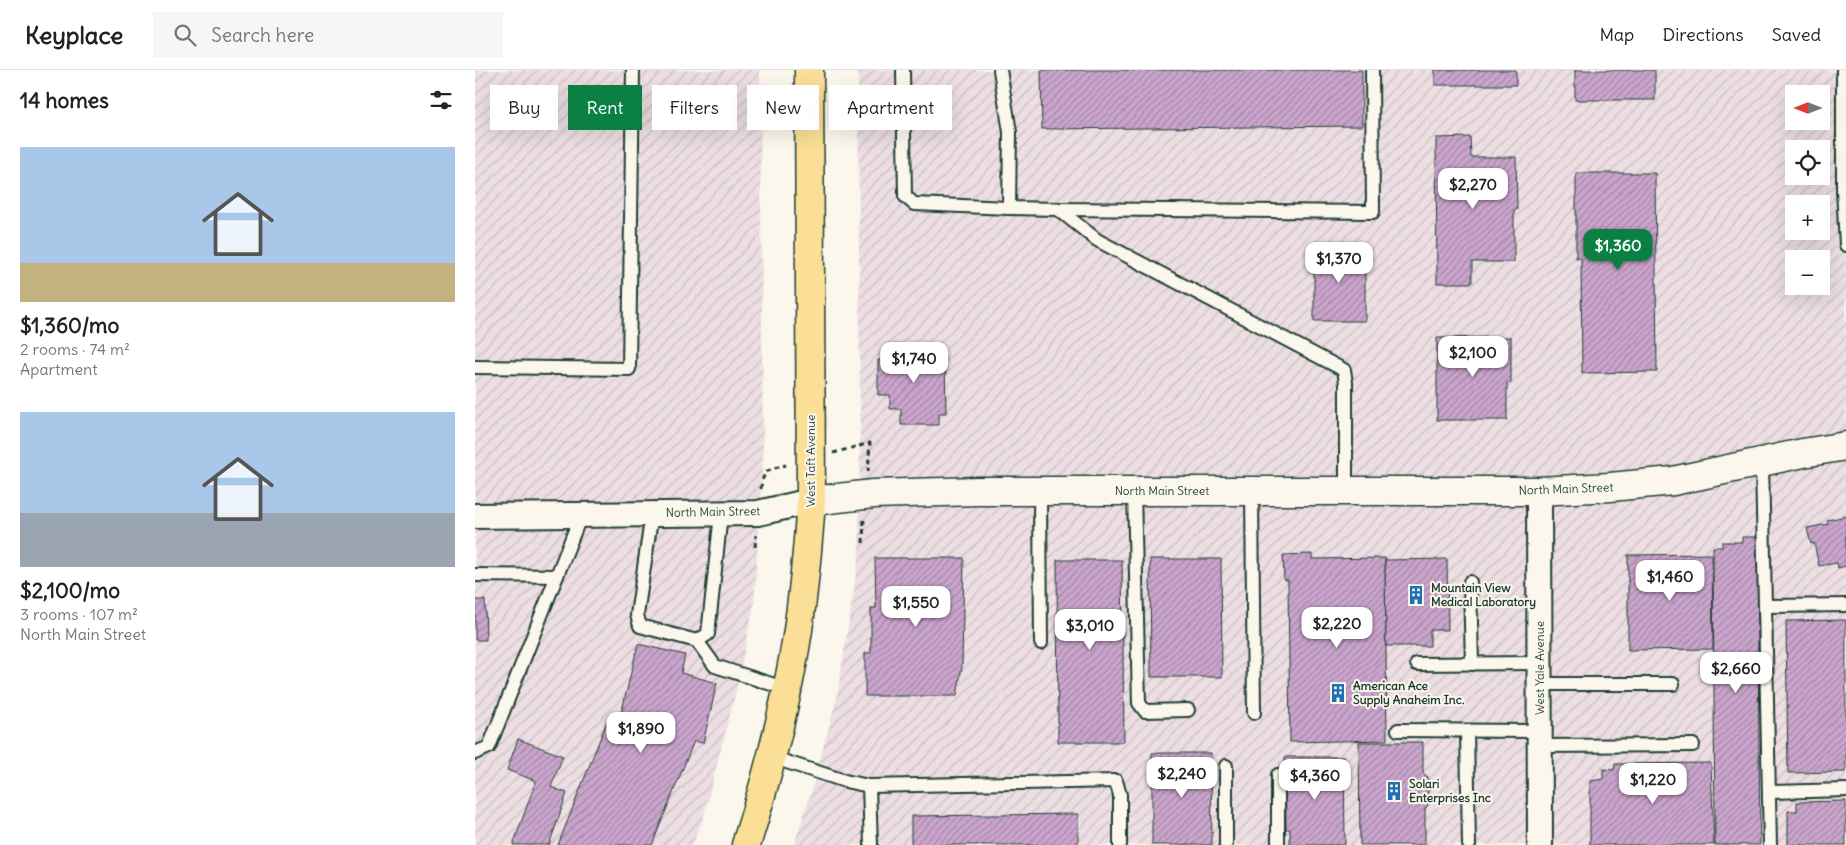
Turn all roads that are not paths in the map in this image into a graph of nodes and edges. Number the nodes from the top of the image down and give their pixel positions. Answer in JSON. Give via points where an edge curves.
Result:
{"nodes":[{"id":1,"x":633,"y":70,"type":"edge"},
{"id":2,"x":809,"y":70,"type":"edge"},
{"id":3,"x":903,"y":70,"type":"edge"},
{"id":4,"x":1000,"y":70,"type":"edge"},
{"id":5,"x":1372,"y":70,"type":"edge"},
{"id":6,"x":1843,"y":70,"type":"edge"},
{"id":7,"x":1009,"y":208,"type":"junction"},
{"id":8,"x":1058,"y":209,"type":"junction"},
{"id":9,"x":1846,"y":245,"type":"edge"},
{"id":10,"x":475,"y":367,"type":"edge"},
{"id":11,"x":1846,"y":446,"type":"edge"},
{"id":12,"x":1762,"y":462,"type":"junction"},
{"id":13,"x":1040,"y":491,"type":"junction"},
{"id":14,"x":1133,"y":491,"type":"junction"},
{"id":15,"x":1252,"y":491,"type":"junction"},
{"id":16,"x":1346,"y":491,"type":"junction"},
{"id":17,"x":1539,"y":491,"type":"junction"},
{"id":18,"x":811,"y":501,"type":"junction"},
{"id":19,"x":652,"y":513,"type":"junction"},
{"id":20,"x":721,"y":514,"type":"junction"},
{"id":21,"x":581,"y":515,"type":"junction"},
{"id":22,"x":475,"y":516,"type":"edge"},
{"id":23,"x":475,"y":575,"type":"edge"},
{"id":24,"x":557,"y":576,"type":"junction"},
{"id":25,"x":1470,"y":582,"type":"dead end"},
{"id":26,"x":1846,"y":604,"type":"edge"},
{"id":27,"x":1765,"y":606,"type":"junction"},
{"id":28,"x":697,"y":641,"type":"junction"},
{"id":29,"x":1041,"y":643,"type":"dead end"},
{"id":30,"x":1417,"y":664,"type":"dead end"},
{"id":31,"x":1471,"y":664,"type":"junction"},
{"id":32,"x":1540,"y":673,"type":"junction"},
{"id":33,"x":1673,"y":684,"type":"dead end"},
{"id":34,"x":787,"y":690,"type":"junction"},
{"id":35,"x":1189,"y":710,"type":"dead end"},
{"id":36,"x":1254,"y":713,"type":"dead end"},
{"id":37,"x":1398,"y":730,"type":"dead end"},
{"id":38,"x":1467,"y":730,"type":"junction"},
{"id":39,"x":1540,"y":738,"type":"junction"},
{"id":40,"x":1693,"y":745,"type":"dead end"},
{"id":41,"x":475,"y":753,"type":"edge"},
{"id":42,"x":771,"y":757,"type":"junction"},
{"id":43,"x":1226,"y":766,"type":"dead end"},
{"id":44,"x":1278,"y":775,"type":"dead end"},
{"id":45,"x":869,"y":786,"type":"junction"},
{"id":46,"x":1846,"y":790,"type":"edge"},
{"id":47,"x":1769,"y":792,"type":"junction"},
{"id":48,"x":746,"y":845,"type":"edge"},
{"id":49,"x":871,"y":845,"type":"edge"},
{"id":50,"x":1120,"y":845,"type":"edge"},
{"id":51,"x":1226,"y":845,"type":"edge"},
{"id":52,"x":1278,"y":845,"type":"edge"},
{"id":53,"x":1469,"y":845,"type":"edge"},
{"id":54,"x":1540,"y":845,"type":"edge"},
{"id":55,"x":1770,"y":845,"type":"edge"}],
"edges":[{"from":1,"to":10,"type":"lane","via":[[629,369]]},
{"from":2,"to":18,"type":"main road","name":"West Taft Avenue"},
{"from":3,"to":7,"type":"lane","via":[[905,196],[914,204]]},
{"from":4,"to":7,"type":"lane","via":[[1010,132]]},
{"from":5,"to":8,"type":"lane","via":[[1373,212]]},
{"from":6,"to":9,"type":"lane"},
{"from":7,"to":8,"type":"lane"},
{"from":8,"to":16,"type":"lane","via":[[1097,240],[1344,370]]},
{"from":11,"to":12,"type":"main road","name":"North Main Street"},
{"from":12,"to":17,"type":"main road","name":"North Main Street","via":[[1673,481]]},
{"from":12,"to":27,"type":"lane"},
{"from":13,"to":14,"type":"main road","name":"North Main Street"},
{"from":13,"to":18,"type":"main road","name":"North Main Street","via":[[873,494]]},
{"from":13,"to":29,"type":"lane"},
{"from":14,"to":15,"type":"main road","name":"North Main Street"},
{"from":14,"to":35,"type":"lane","via":[[1139,704],[1145,711]]},
{"from":15,"to":16,"type":"main road","name":"North Main Street"},
{"from":15,"to":36,"type":"lane"},
{"from":16,"to":17,"type":"main road","name":"North Main Street"},
{"from":17,"to":32,"type":"street","name":"West Yale Avenue"},
{"from":18,"to":20,"type":"street","name":"North Main Street","via":[[762,512]]},
{"from":18,"to":34,"type":"main road","name":"West Taft Avenue","via":[[806,571]]},
{"from":19,"to":20,"type":"street","name":"North Main Street"},
{"from":19,"to":21,"type":"street","name":"North Main Street"},
{"from":19,"to":28,"type":"lane","via":[[637,615],[640,626]]},
{"from":20,"to":28,"type":"lane","via":[[707,634]]},
{"from":21,"to":22,"type":"street","name":"North Main Street"},
{"from":21,"to":24,"type":"lane"},
{"from":23,"to":24,"type":"lane"},
{"from":24,"to":41,"type":"lane","via":[[489,747]]},
{"from":25,"to":31,"type":"lane"},
{"from":26,"to":27,"type":"lane"},
{"from":27,"to":47,"type":"lane"},
{"from":28,"to":34,"type":"lane","via":[[715,666]]},
{"from":30,"to":31,"type":"lane"},
{"from":31,"to":32,"type":"lane"},
{"from":32,"to":33,"type":"lane"},
{"from":32,"to":39,"type":"street","name":"West Yale Avenue"},
{"from":34,"to":42,"type":"main road","name":"West Taft Avenue"},
{"from":37,"to":38,"type":"lane"},
{"from":38,"to":39,"type":"lane"},
{"from":38,"to":53,"type":"lane"},
{"from":39,"to":40,"type":"lane"},
{"from":39,"to":54,"type":"street","name":"West Yale Avenue"},
{"from":42,"to":45,"type":"lane"},
{"from":42,"to":48,"type":"main road","name":"West Taft Avenue"},
{"from":43,"to":51,"type":"lane"},
{"from":44,"to":52,"type":"lane"},
{"from":45,"to":49,"type":"lane"},
{"from":45,"to":50,"type":"lane","via":[[1117,781]]},
{"from":46,"to":47,"type":"lane"},
{"from":47,"to":55,"type":"lane"}]}
